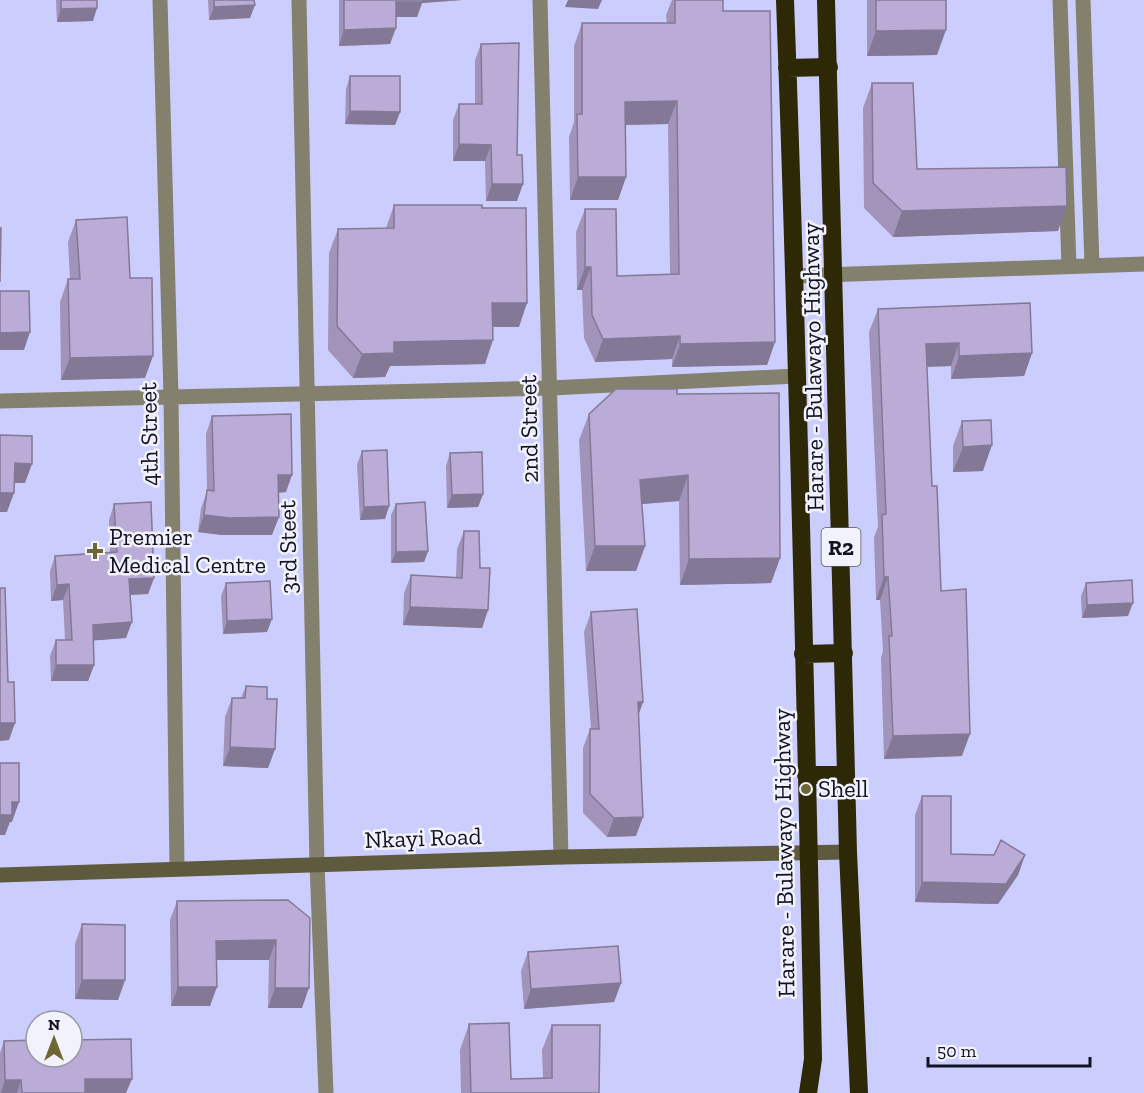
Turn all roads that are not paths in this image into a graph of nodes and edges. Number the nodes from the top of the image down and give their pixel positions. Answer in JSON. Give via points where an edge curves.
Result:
{"nodes":[{"id":1,"x":160,"y":0,"type":"edge"},
{"id":2,"x":299,"y":0,"type":"edge"},
{"id":3,"x":540,"y":0,"type":"edge"},
{"id":4,"x":785,"y":0,"type":"edge"},
{"id":5,"x":826,"y":0,"type":"edge"},
{"id":6,"x":1060,"y":0,"type":"edge"},
{"id":7,"x":1083,"y":0,"type":"edge"},
{"id":8,"x":829,"y":67,"type":"junction"},
{"id":9,"x":788,"y":68,"type":"junction"},
{"id":10,"x":1144,"y":264,"type":"edge"},
{"id":11,"x":1092,"y":265,"type":"junction"},
{"id":12,"x":1069,"y":266,"type":"junction"},
{"id":13,"x":835,"y":275,"type":"junction"},
{"id":14,"x":795,"y":276,"type":"junction"},
{"id":15,"x":797,"y":376,"type":"junction"},
{"id":16,"x":550,"y":388,"type":"junction"},
{"id":17,"x":171,"y":396,"type":"junction"},
{"id":18,"x":308,"y":396,"type":"junction"},
{"id":19,"x":0,"y":401,"type":"edge"},
{"id":20,"x":843,"y":653,"type":"junction"},
{"id":21,"x":803,"y":654,"type":"junction"},
{"id":22,"x":846,"y":774,"type":"junction"},
{"id":23,"x":806,"y":775,"type":"junction"},
{"id":24,"x":808,"y":852,"type":"junction"},
{"id":25,"x":848,"y":852,"type":"junction"},
{"id":26,"x":561,"y":857,"type":"junction"},
{"id":27,"x":317,"y":864,"type":"junction"},
{"id":28,"x":177,"y":868,"type":"junction"},
{"id":29,"x":0,"y":875,"type":"edge"},
{"id":30,"x":326,"y":1093,"type":"edge"},
{"id":31,"x":808,"y":1093,"type":"edge"},
{"id":32,"x":859,"y":1093,"type":"edge"}],
"edges":[{"from":1,"to":17,"type":"street","name":"4th Street"},
{"from":2,"to":18,"type":"street","name":"3rd Steet"},
{"from":3,"to":16,"type":"street","name":"2nd Street"},
{"from":4,"to":9,"type":"highway","name":"Harare - Bulawayo Highway","number":"R2"},
{"from":5,"to":8,"type":"highway","name":"Harare - Bulawayo Highway","number":"R2"},
{"from":6,"to":12,"type":"street"},
{"from":7,"to":11,"type":"street"},
{"from":8,"to":9,"type":"highway"},
{"from":8,"to":13,"type":"highway","name":"Harare - Bulawayo Highway","number":"R2"},
{"from":9,"to":14,"type":"highway","name":"Harare - Bulawayo Highway","number":"R2"},
{"from":10,"to":11,"type":"street"},
{"from":11,"to":12,"type":"street"},
{"from":12,"to":13,"type":"street"},
{"from":13,"to":14,"type":"street"},
{"from":13,"to":20,"type":"highway","name":"Harare - Bulawayo Highway","number":"R2"},
{"from":14,"to":15,"type":"highway","name":"Harare - Bulawayo Highway","number":"R2"},
{"from":15,"to":16,"type":"street"},
{"from":15,"to":21,"type":"highway","name":"Harare - Bulawayo Highway","number":"R2"},
{"from":16,"to":18,"type":"street"},
{"from":16,"to":26,"type":"street","name":"2nd Street"},
{"from":17,"to":18,"type":"street"},
{"from":17,"to":19,"type":"street"},
{"from":17,"to":28,"type":"street","name":"4th Street"},
{"from":18,"to":27,"type":"street","name":"3rd Steet"},
{"from":20,"to":21,"type":"highway"},
{"from":20,"to":22,"type":"highway","name":"Harare - Bulawayo Highway","number":"R2"},
{"from":21,"to":23,"type":"highway","name":"Harare - Bulawayo Highway","number":"R2"},
{"from":22,"to":23,"type":"highway"},
{"from":22,"to":25,"type":"highway","name":"Harare - Bulawayo Highway","number":"R2"},
{"from":23,"to":24,"type":"highway","name":"Harare - Bulawayo Highway","number":"R2"},
{"from":24,"to":25,"type":"main road","name":"Nkayi Road"},
{"from":24,"to":26,"type":"main road","name":"Nkayi Road"},
{"from":24,"to":31,"type":"highway","name":"Harare - Bulawayo Highway","number":"R2","via":[[813,1059]]},
{"from":25,"to":32,"type":"highway","name":"Harare - Bulawayo Highway","number":"R2"},
{"from":26,"to":27,"type":"main road","name":"Nkayi Road"},
{"from":27,"to":28,"type":"main road","name":"Nkayi Road"},
{"from":27,"to":30,"type":"street","name":"3rd Steet"},
{"from":28,"to":29,"type":"main road","name":"Nkayi Road"}]}
